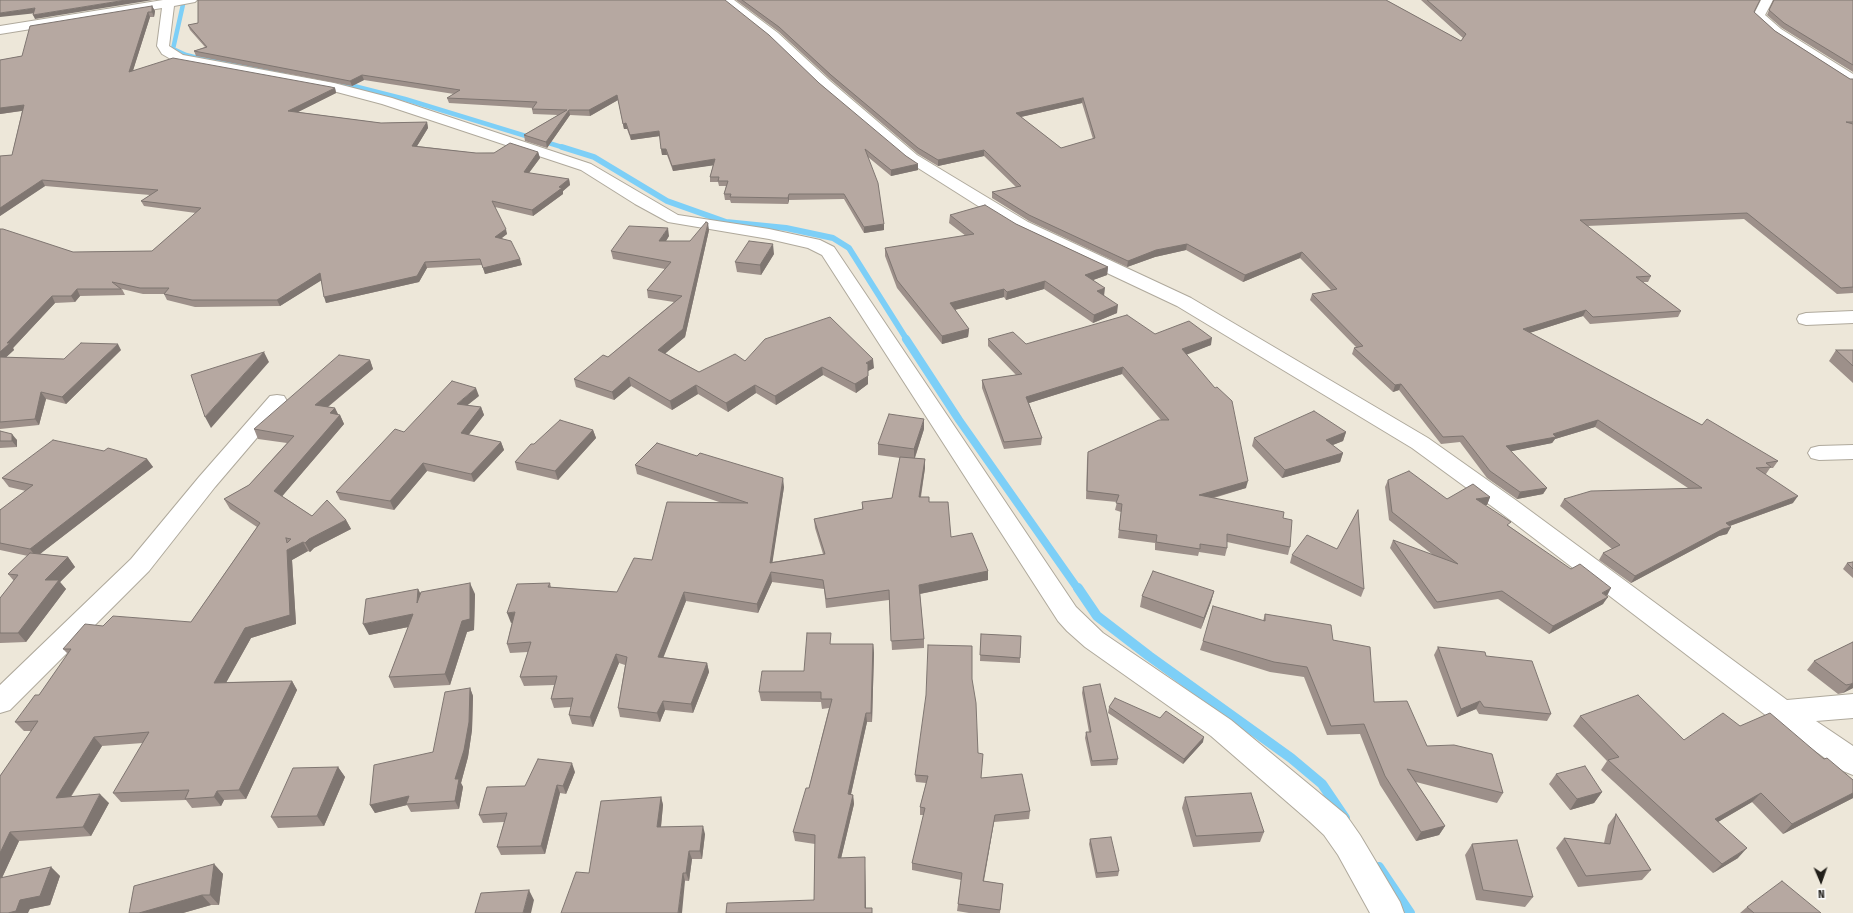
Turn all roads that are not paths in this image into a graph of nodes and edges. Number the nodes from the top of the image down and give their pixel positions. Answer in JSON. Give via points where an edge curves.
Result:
{"nodes":[{"id":1,"x":191,"y":0,"type":"edge"},
{"id":2,"x":727,"y":0,"type":"edge"},
{"id":3,"x":1767,"y":0,"type":"edge"},
{"id":4,"x":171,"y":2,"type":"edge"},
{"id":5,"x":0,"y":30,"type":"edge"},
{"id":6,"x":1853,"y":80,"type":"edge"},
{"id":7,"x":1853,"y":317,"type":"edge"},
{"id":8,"x":1806,"y":319,"type":"dead end"},
{"id":9,"x":277,"y":401,"type":"dead end"},
{"id":10,"x":1853,"y":452,"type":"edge"},
{"id":11,"x":1819,"y":453,"type":"dead end"},
{"id":12,"x":0,"y":702,"type":"edge"},
{"id":13,"x":1853,"y":706,"type":"edge"},
{"id":14,"x":1782,"y":712,"type":"junction"},
{"id":15,"x":1853,"y":762,"type":"edge"},
{"id":16,"x":1388,"y":913,"type":"edge"}],
"edges":[{"from":1,"to":4,"type":"street"},
{"from":2,"to":14,"type":"street","via":[[774,36],[825,84],[912,158],[1022,226],[1184,302],[1409,437],[1509,507]]},
{"from":3,"to":6,"type":"street","via":[[1760,17],[1777,32]]},
{"from":4,"to":5,"type":"street"},
{"from":4,"to":16,"type":"street","via":[[163,46],[166,51],[179,58],[334,87],[386,101],[586,167],[674,219],[814,244],[828,252],[1076,624],[1094,640],[1221,728],[1320,811],[1335,825],[1349,845]]},
{"from":7,"to":8,"type":"street"},
{"from":9,"to":12,"type":"street","via":[[140,565]]},
{"from":10,"to":11,"type":"street"},
{"from":13,"to":14,"type":"street"},
{"from":14,"to":15,"type":"street"}]}
